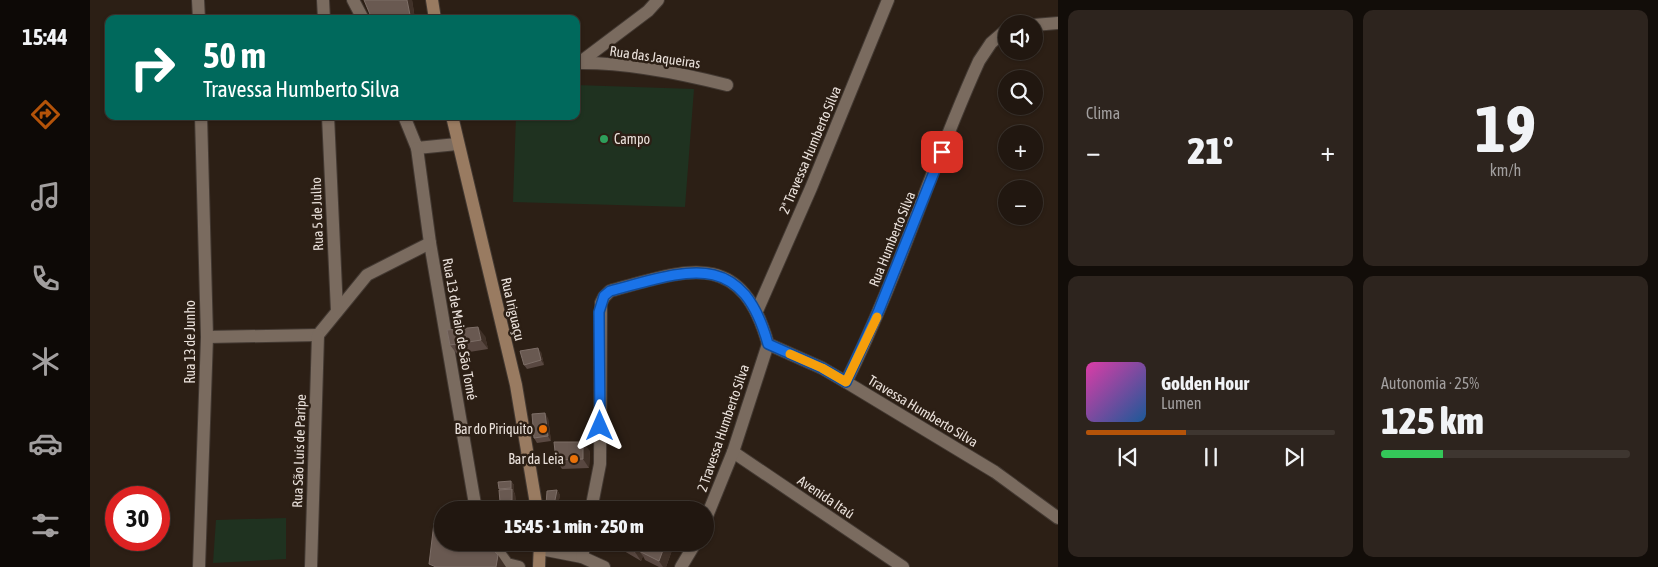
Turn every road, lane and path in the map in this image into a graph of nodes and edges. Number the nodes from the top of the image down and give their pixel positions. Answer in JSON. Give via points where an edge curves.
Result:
{"nodes":[{"id":1,"x":198,"y":0,"type":"edge"},
{"id":2,"x":323,"y":0,"type":"edge"},
{"id":3,"x":353,"y":0,"type":"edge"},
{"id":4,"x":432,"y":0,"type":"edge"},
{"id":5,"x":658,"y":0,"type":"edge"},
{"id":6,"x":888,"y":0,"type":"edge"},
{"id":7,"x":199,"y":15,"type":"edge"},
{"id":8,"x":324,"y":15,"type":"edge"},
{"id":9,"x":361,"y":15,"type":"edge"},
{"id":10,"x":434,"y":15,"type":"edge"},
{"id":11,"x":1058,"y":23,"type":"edge"},
{"id":12,"x":1043,"y":24,"type":"edge"},
{"id":13,"x":998,"y":36,"type":"edge"},
{"id":14,"x":580,"y":62,"type":"edge"},
{"id":15,"x":580,"y":63,"type":"edge"},
{"id":16,"x":727,"y":85,"type":"dead end"},
{"id":17,"x":201,"y":120,"type":"edge"},
{"id":18,"x":328,"y":120,"type":"edge"},
{"id":19,"x":406,"y":120,"type":"edge"},
{"id":20,"x":453,"y":120,"type":"edge"},
{"id":21,"x":457,"y":144,"type":"junction"},
{"id":22,"x":417,"y":148,"type":"junction"},
{"id":23,"x":430,"y":243,"type":"junction"},
{"id":24,"x":336,"y":310,"type":"junction"},
{"id":25,"x":756,"y":311,"type":"junction"},
{"id":26,"x":318,"y":335,"type":"junction"},
{"id":27,"x":207,"y":336,"type":"junction"},
{"id":28,"x":768,"y":344,"type":"junction"},
{"id":29,"x":846,"y":382,"type":"junction"},
{"id":30,"x":733,"y":452,"type":"junction"},
{"id":31,"x":474,"y":501,"type":"edge"},
{"id":32,"x":535,"y":501,"type":"edge"},
{"id":33,"x":593,"y":501,"type":"edge"},
{"id":34,"x":713,"y":501,"type":"edge"},
{"id":35,"x":1058,"y":518,"type":"edge"},
{"id":36,"x":497,"y":551,"type":"edge"},
{"id":37,"x":540,"y":551,"type":"edge"},
{"id":38,"x":561,"y":551,"type":"edge"},
{"id":39,"x":583,"y":551,"type":"edge"},
{"id":40,"x":691,"y":551,"type":"edge"},
{"id":41,"x":582,"y":556,"type":"junction"},
{"id":42,"x":199,"y":567,"type":"edge"},
{"id":43,"x":311,"y":567,"type":"edge"},
{"id":44,"x":519,"y":567,"type":"edge"},
{"id":45,"x":539,"y":567,"type":"edge"},
{"id":46,"x":604,"y":567,"type":"edge"},
{"id":47,"x":681,"y":567,"type":"edge"},
{"id":48,"x":903,"y":567,"type":"edge"}],
"edges":[{"from":1,"to":7,"type":"street"},
{"from":2,"to":8,"type":"street"},
{"from":3,"to":9,"type":"street"},
{"from":4,"to":10,"type":"main road"},
{"from":5,"to":14,"type":"street","name":"Rua das Jaqueiras","via":[[648,12]]},
{"from":6,"to":25,"type":"street","name":"2ª Travessa Humberto Silva","via":[[811,188]]},
{"from":11,"to":12,"type":"street"},
{"from":13,"to":29,"type":"street","name":"Rua Humberto Silva","via":[[979,61],[914,226]]},
{"from":15,"to":16,"type":"street","name":"Rua das Jaqueiras","via":[[650,69]]},
{"from":17,"to":27,"type":"street","name":"Rua 13 de Junho"},
{"from":18,"to":24,"type":"street","name":"Rua 5 de Julho"},
{"from":19,"to":22,"type":"street","name":"Rua 13 de Maio de São Tomé"},
{"from":20,"to":21,"type":"main road","name":"Rua Iriguaçu"},
{"from":21,"to":22,"type":"street"},
{"from":21,"to":32,"type":"main road","name":"Rua Iriguaçu","via":[[516,385]]},
{"from":22,"to":23,"type":"street","name":"Rua 13 de Maio de São Tomé"},
{"from":23,"to":24,"type":"street","name":"Rua 13 de Maio de São Tomé","via":[[366,275]]},
{"from":23,"to":31,"type":"street","name":"Rua 13 de Maio de São Tomé"},
{"from":24,"to":26,"type":"street","name":"Rua 13 de Maio de São Tomé"},
{"from":25,"to":28,"type":"street"},
{"from":25,"to":33,"type":"street","via":[[747,294],[737,287],[720,277],[697,272],[664,276],[610,291],[604,296],[599,312],[600,464]]},
{"from":26,"to":27,"type":"street"},
{"from":26,"to":43,"type":"street","name":"Rua São Luis de Paripe"},
{"from":27,"to":42,"type":"street","name":"Rua 13 de Junho"},
{"from":28,"to":29,"type":"street","name":"Travessa Humberto Silva"},
{"from":28,"to":30,"type":"street","name":"2 Travessa Humberto Silva"},
{"from":29,"to":35,"type":"street","name":"Travessa Humberto Silva","via":[[994,472]]},
{"from":30,"to":34,"type":"street","name":"2 Travessa Humberto Silva"},
{"from":30,"to":48,"type":"street","name":"Avenida Itaú"},
{"from":36,"to":44,"type":"street","via":[[507,564]]},
{"from":37,"to":45,"type":"main road"},
{"from":38,"to":41,"type":"street"},
{"from":39,"to":41,"type":"street"},
{"from":40,"to":47,"type":"street"},
{"from":41,"to":46,"type":"street"}]}
